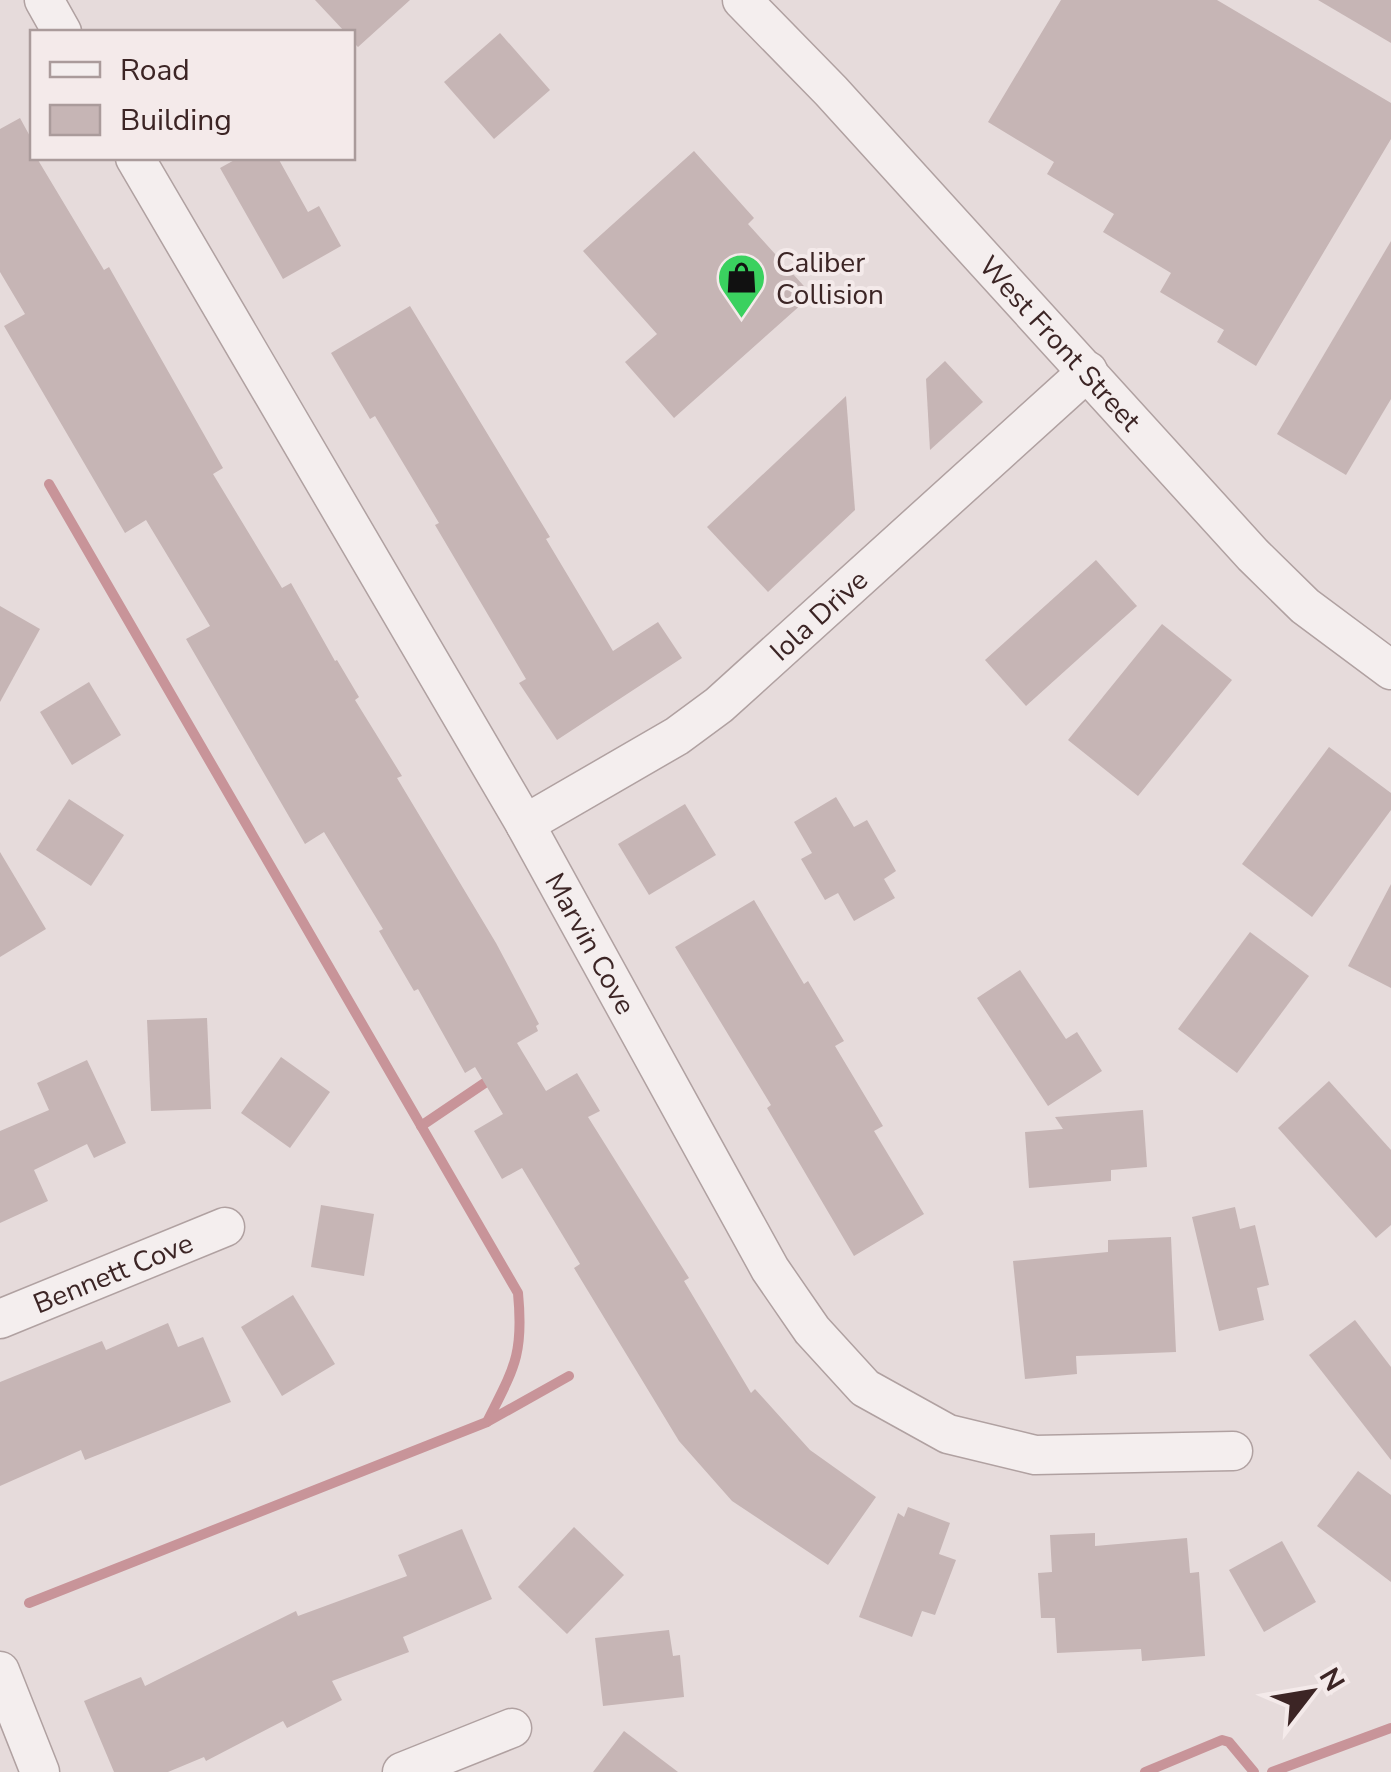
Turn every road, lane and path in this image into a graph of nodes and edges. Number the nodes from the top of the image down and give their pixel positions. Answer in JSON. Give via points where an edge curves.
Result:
{"nodes":[{"id":1,"x":44,"y":0,"type":"edge"},
{"id":2,"x":742,"y":0,"type":"edge"},
{"id":3,"x":61,"y":30,"type":"edge"},
{"id":4,"x":137,"y":160,"type":"edge"},
{"id":5,"x":1088,"y":371,"type":"junction"},
{"id":6,"x":1391,"y":670,"type":"edge"},
{"id":7,"x":524,"y":824,"type":"junction"},
{"id":8,"x":225,"y":1226,"type":"dead end"},
{"id":9,"x":0,"y":1319,"type":"edge"},
{"id":10,"x":1233,"y":1451,"type":"dead end"},
{"id":11,"x":0,"y":1671,"type":"edge"},
{"id":12,"x":512,"y":1728,"type":"dead end"},
{"id":13,"x":40,"y":1772,"type":"edge"},
{"id":14,"x":402,"y":1772,"type":"edge"}],
"edges":[{"from":1,"to":3,"type":"street"},
{"from":2,"to":5,"type":"street","name":"West Front Street"},
{"from":4,"to":7,"type":"street","name":"Marvin Cove"},
{"from":5,"to":6,"type":"street","name":"West Front Street","via":[[1253,555]]},
{"from":5,"to":7,"type":"street","name":"Iola Drive","via":[[719,705]]},
{"from":7,"to":10,"type":"street","name":"Marvin Cove","via":[[770,1268],[812,1330],[865,1388],[948,1434],[1035,1455]]},
{"from":8,"to":9,"type":"street","name":"Bennett Cove"},
{"from":11,"to":13,"type":"street"},
{"from":12,"to":14,"type":"street"}]}
